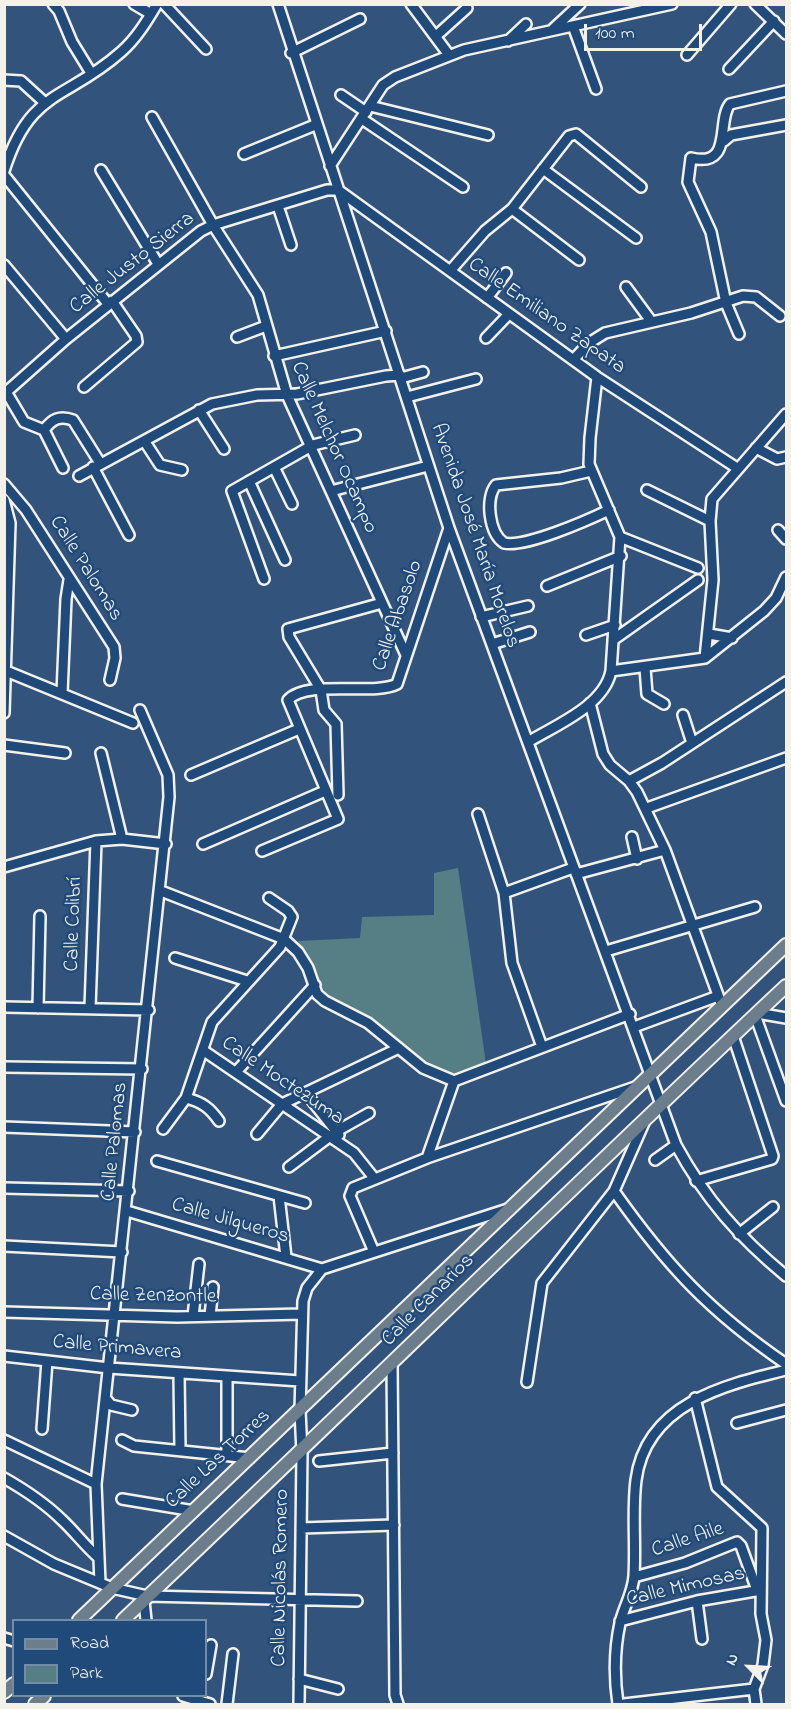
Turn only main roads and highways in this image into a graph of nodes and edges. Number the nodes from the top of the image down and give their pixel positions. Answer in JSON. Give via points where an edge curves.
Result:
{"nodes":[{"id":1,"x":786,"y":945,"type":"edge"},
{"id":2,"x":786,"y":986,"type":"edge"},
{"id":3,"x":385,"y":1328,"type":"joint"},
{"id":4,"x":80,"y":1619,"type":"edge"},
{"id":5,"x":124,"y":1619,"type":"edge"}],
"edges":[{"from":1,"to":3,"type":"main road","name":"Calle Canarios","via":[[720,1001],[651,1075]]},
{"from":2,"to":5,"type":"main road","name":"Calle Canarios"},
{"from":3,"to":4,"type":"main road","name":"Calle Las Torres"}]}
